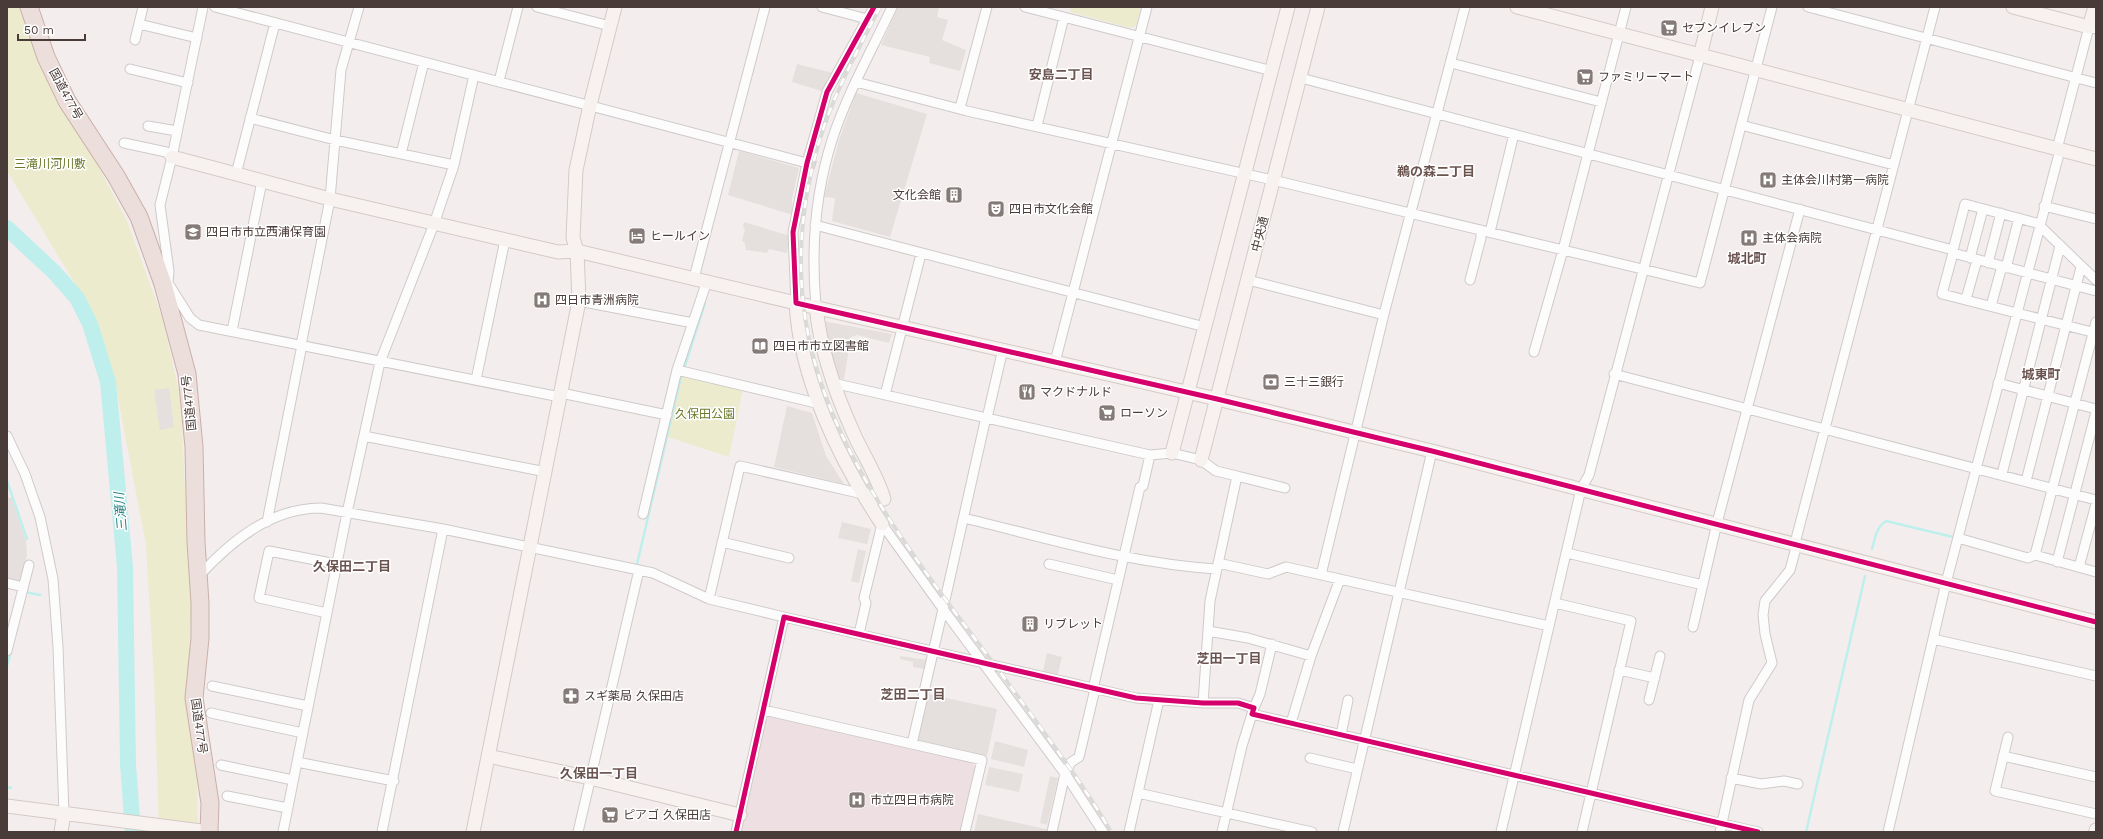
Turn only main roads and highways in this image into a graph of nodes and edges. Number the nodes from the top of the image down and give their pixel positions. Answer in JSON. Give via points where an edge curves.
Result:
{"nodes":[{"id":1,"x":29,"y":7,"type":"edge"},
{"id":2,"x":206,"y":832,"type":"edge"}],
"edges":[{"from":1,"to":2,"type":"highway","name":"国道477号","via":[[46,57],[67,101],[116,176],[139,217],[165,284],[187,374],[194,447],[201,624],[194,698],[210,803]]}]}
